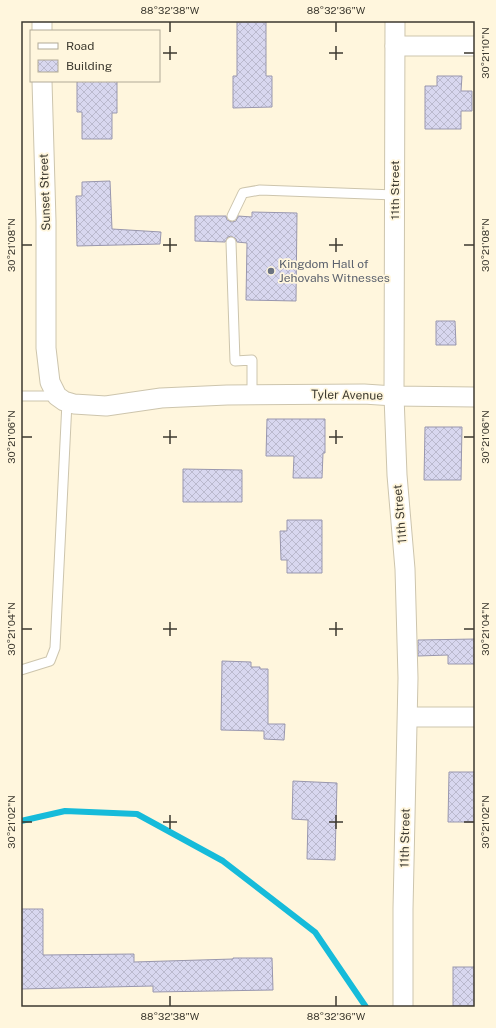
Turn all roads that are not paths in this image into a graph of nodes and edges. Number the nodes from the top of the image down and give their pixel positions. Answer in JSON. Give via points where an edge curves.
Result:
{"nodes":[{"id":1,"x":395,"y":21,"type":"edge"},
{"id":2,"x":395,"y":46,"type":"junction"},
{"id":3,"x":475,"y":46,"type":"edge"},
{"id":4,"x":42,"y":82,"type":"edge"},
{"id":5,"x":395,"y":195,"type":"junction"},
{"id":6,"x":232,"y":216,"type":"dead end"},
{"id":7,"x":231,"y":242,"type":"dead end"},
{"id":8,"x":252,"y":394,"type":"junction"},
{"id":9,"x":21,"y":396,"type":"edge"},
{"id":10,"x":394,"y":396,"type":"junction"},
{"id":11,"x":475,"y":397,"type":"edge"},
{"id":12,"x":62,"y":399,"type":"junction"},
{"id":13,"x":21,"y":670,"type":"edge"},
{"id":14,"x":408,"y":717,"type":"junction"},
{"id":15,"x":475,"y":717,"type":"edge"},
{"id":16,"x":403,"y":1007,"type":"edge"}],
"edges":[{"from":1,"to":2,"type":"street","name":"11th Street"},
{"from":2,"to":3,"type":"street"},
{"from":2,"to":5,"type":"street","name":"11th Street"},
{"from":4,"to":12,"type":"street","name":"Sunset Street","via":[[46,348],[50,382]]},
{"from":5,"to":6,"type":"lane","via":[[260,190],[243,193]]},
{"from":5,"to":10,"type":"street","name":"11th Street"},
{"from":7,"to":8,"type":"lane","via":[[235,360],[252,360]]},
{"from":8,"to":10,"type":"street","name":"Tyler Avenue"},
{"from":8,"to":12,"type":"street","name":"Tyler Avenue","via":[[161,398],[106,406],[74,404]]},
{"from":9,"to":12,"type":"lane"},
{"from":10,"to":11,"type":"street","name":"Tyler Avenue"},
{"from":10,"to":14,"type":"street","name":"11th Street","via":[[397,475],[405,569]]},
{"from":12,"to":13,"type":"lane","via":[[56,648],[50,661]]},
{"from":14,"to":15,"type":"street"},
{"from":14,"to":16,"type":"street","name":"11th Street"}]}
